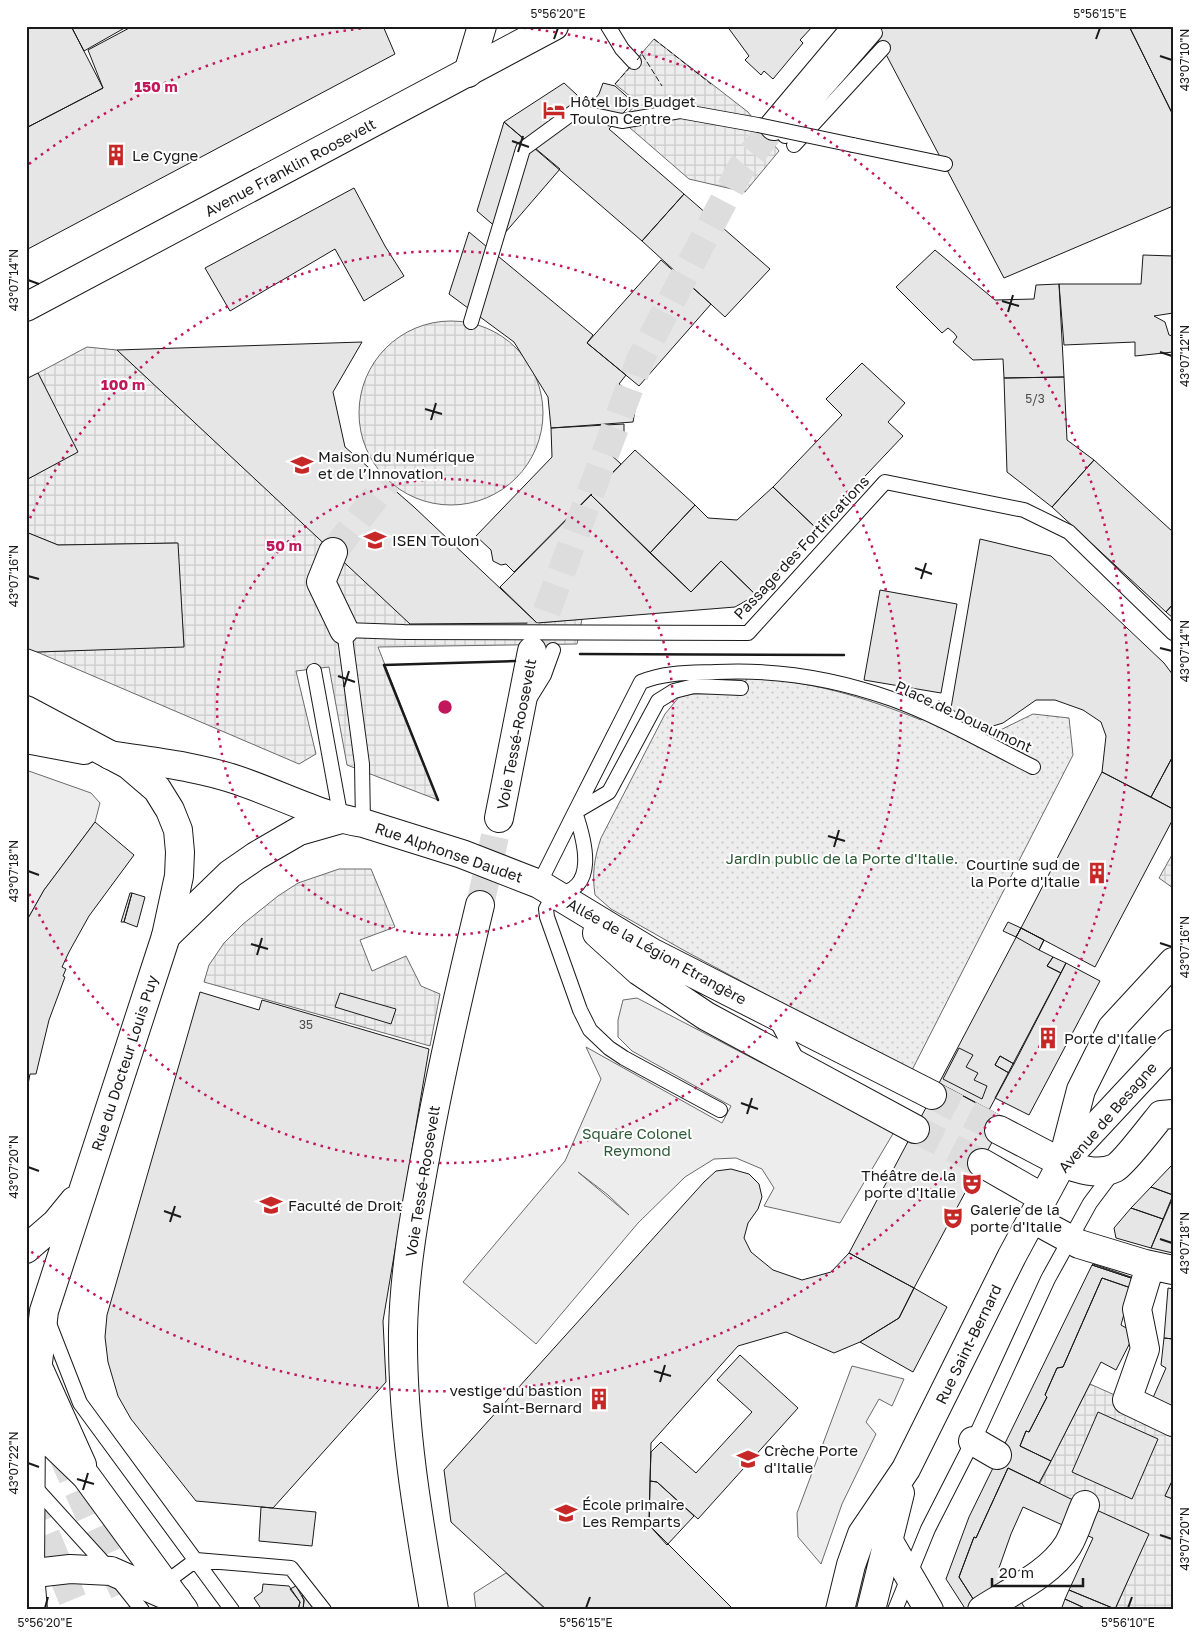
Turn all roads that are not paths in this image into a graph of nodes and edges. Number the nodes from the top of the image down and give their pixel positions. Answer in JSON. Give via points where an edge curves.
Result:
{"nodes":[{"id":1,"x":482,"y":26,"type":"edge"},
{"id":2,"x":554,"y":26,"type":"edge"},
{"id":3,"x":608,"y":26,"type":"edge"},
{"id":4,"x":866,"y":29,"type":"edge"},
{"id":5,"x":883,"y":48,"type":"dead end"},
{"id":6,"x":634,"y":62,"type":"dead end"},
{"id":7,"x":468,"y":73,"type":"junction"},
{"id":8,"x":778,"y":133,"type":"junction"},
{"id":9,"x":945,"y":164,"type":"dead end"},
{"id":10,"x":26,"y":306,"type":"edge"},
{"id":11,"x":471,"y":322,"type":"dead end"},
{"id":12,"x":333,"y":552,"type":"tunnel mouth"},
{"id":13,"x":344,"y":630,"type":"junction"},
{"id":14,"x":1173,"y":632,"type":"edge"},
{"id":15,"x":543,"y":650,"type":"tunnel mouth"},
{"id":16,"x":314,"y":671,"type":"dead end"},
{"id":17,"x":741,"y":688,"type":"dead end"},
{"id":18,"x":26,"y":710,"type":"edge"},
{"id":19,"x":26,"y":739,"type":"edge"},
{"id":20,"x":110,"y":755,"type":"junction"},
{"id":21,"x":1033,"y":766,"type":"dead end"},
{"id":22,"x":575,"y":812,"type":"junction"},
{"id":23,"x":499,"y":818,"type":"tunnel mouth"},
{"id":24,"x":352,"y":822,"type":"junction"},
{"id":25,"x":546,"y":889,"type":"junction"},
{"id":26,"x":480,"y":906,"type":"tunnel mouth"},
{"id":27,"x":166,"y":936,"type":"junction"},
{"id":28,"x":1173,"y":962,"type":"edge"},
{"id":29,"x":774,"y":1015,"type":"junction"},
{"id":30,"x":1173,"y":1044,"type":"edge"},
{"id":31,"x":803,"y":1070,"type":"junction"},
{"id":32,"x":932,"y":1095,"type":"tunnel mouth"},
{"id":33,"x":720,"y":1110,"type":"dead end"},
{"id":34,"x":1169,"y":1111,"type":"edge"},
{"id":35,"x":915,"y":1129,"type":"tunnel mouth"},
{"id":36,"x":999,"y":1130,"type":"tunnel mouth"},
{"id":37,"x":982,"y":1163,"type":"tunnel mouth"},
{"id":38,"x":1062,"y":1163,"type":"junction"},
{"id":39,"x":1116,"y":1168,"type":"junction"},
{"id":40,"x":82,"y":1190,"type":"junction"},
{"id":41,"x":1038,"y":1209,"type":"junction"},
{"id":42,"x":1068,"y":1240,"type":"junction"},
{"id":43,"x":26,"y":1249,"type":"edge"},
{"id":44,"x":1162,"y":1268,"type":"edge"},
{"id":45,"x":44,"y":1311,"type":"junction"},
{"id":46,"x":38,"y":1367,"type":"junction"},
{"id":47,"x":28,"y":1421,"type":"edge"},
{"id":48,"x":1173,"y":1422,"type":"edge"},
{"id":49,"x":973,"y":1441,"type":"junction"},
{"id":50,"x":997,"y":1455,"type":"dead end"},
{"id":51,"x":906,"y":1470,"type":"junction"},
{"id":52,"x":86,"y":1476,"type":"junction"},
{"id":53,"x":28,"y":1480,"type":"edge"},
{"id":54,"x":1085,"y":1505,"type":"dead end"},
{"id":55,"x":887,"y":1538,"type":"junction"},
{"id":56,"x":196,"y":1560,"type":"junction"},
{"id":57,"x":111,"y":1571,"type":"junction"},
{"id":58,"x":28,"y":1574,"type":"edge"},
{"id":59,"x":908,"y":1574,"type":"junction"},
{"id":60,"x":176,"y":1598,"type":"edge"},
{"id":61,"x":33,"y":1610,"type":"edge"},
{"id":62,"x":142,"y":1610,"type":"edge"},
{"id":63,"x":232,"y":1610,"type":"edge"},
{"id":64,"x":324,"y":1610,"type":"edge"},
{"id":65,"x":434,"y":1610,"type":"edge"},
{"id":66,"x":840,"y":1610,"type":"edge"},
{"id":67,"x":871,"y":1610,"type":"edge"},
{"id":68,"x":895,"y":1610,"type":"edge"},
{"id":69,"x":929,"y":1610,"type":"edge"},
{"id":70,"x":982,"y":1610,"type":"edge"}],
"edges":[{"from":1,"to":7,"type":"street"},
{"from":2,"to":7,"type":"street","name":"Avenue Franklin Roosevelt"},
{"from":3,"to":6,"type":"lane"},
{"from":4,"to":8,"type":"street"},
{"from":5,"to":8,"type":"lane"},
{"from":7,"to":10,"type":"street","name":"Avenue Franklin Roosevelt"},
{"from":8,"to":9,"type":"lane","bridge":true},
{"from":8,"to":11,"type":"lane","via":[[680,111],[622,121],[575,111],[523,149]]},
{"from":12,"to":13,"type":"street","via":[[321,582]]},
{"from":13,"to":14,"type":"lane","name":"Passage des Fortifications","via":[[748,633],[885,482],[1024,510],[1069,532]]},
{"from":13,"to":24,"type":"lane","via":[[362,764]]},
{"from":15,"to":23,"type":"street","name":"Voie Tessé-Roosevelt","via":[[518,717]]},
{"from":16,"to":24,"type":"lane"},
{"from":17,"to":22,"type":"lane","via":[[694,686],[674,691],[658,700],[609,792]]},
{"from":18,"to":20,"type":"street","name":"Rue du Docteur Louis Puy"},
{"from":19,"to":20,"type":"street","name":"Rue Alphonse Daudet"},
{"from":20,"to":24,"type":"street","name":"Rue Alphonse Daudet","via":[[188,767],[236,779]]},
{"from":20,"to":27,"type":"street","name":"Rue du Docteur Louis Puy","via":[[129,765],[157,788],[178,830],[179,876]]},
{"from":21,"to":22,"type":"lane","name":"Place de Douaumont","via":[[920,711],[857,689],[798,675],[766,672],[656,676],[641,682]]},
{"from":22,"to":25,"type":"lane","name":"Place de Douaumont"},
{"from":22,"to":25,"type":"lane","via":[[584,852],[582,878],[575,888],[562,894]]},
{"from":24,"to":25,"type":"street","name":"Rue Alphonse Daudet","via":[[462,854]]},
{"from":24,"to":27,"type":"street","via":[[299,831],[256,856],[230,874]]},
{"from":25,"to":29,"type":"street","name":"Allée de la Légion Etrangère","via":[[651,952]]},
{"from":25,"to":31,"type":"street","name":"Allée de la Légion Etrangère","via":[[639,971],[706,1016]]},
{"from":25,"to":33,"type":"lane","name":"Place de Douaumont","via":[[550,930],[590,1030],[624,1058]]},
{"from":26,"to":65,"type":"street","name":"Voie Tessé-Roosevelt","via":[[448,1037],[411,1236],[403,1331],[405,1409],[413,1486]]},
{"from":27,"to":40,"type":"street","name":"Rue du Docteur Louis Puy"},
{"from":28,"to":38,"type":"street","via":[[1112,1028],[1081,1090]]},
{"from":29,"to":31,"type":"lane"},
{"from":29,"to":32,"type":"street","name":"Allée de la Légion Etrangère"},
{"from":30,"to":38,"type":"street","name":"Avenue de Besagne"},
{"from":31,"to":35,"type":"street","name":"Allée de la Légion Etrangère"},
{"from":34,"to":39,"type":"street"},
{"from":36,"to":38,"type":"street"},
{"from":37,"to":41,"type":"street"},
{"from":38,"to":39,"type":"street","via":[[1097,1172]]},
{"from":38,"to":41,"type":"street","name":"Avenue de Besagne"},
{"from":39,"to":42,"type":"lane"},
{"from":40,"to":43,"type":"street","name":"Rue du Docteur Louis Puy","via":[[56,1223]]},
{"from":40,"to":45,"type":"street","name":"Rue du Docteur Louis Puy"},
{"from":41,"to":42,"type":"street"},
{"from":41,"to":51,"type":"street","name":"Rue Saint-Bernard"},
{"from":42,"to":44,"type":"street"},
{"from":42,"to":49,"type":"lane"},
{"from":44,"to":48,"type":"street","via":[[1137,1309],[1144,1349],[1127,1400]]},
{"from":45,"to":46,"type":"street","name":"Rue du Docteur Louis Puy"},
{"from":45,"to":56,"type":"lane","via":[[80,1403]]},
{"from":46,"to":47,"type":"street"},
{"from":46,"to":52,"type":"street","name":"Rue du Docteur Louis Puy"},
{"from":47,"to":52,"type":"street"},
{"from":47,"to":53,"type":"street"},
{"from":49,"to":50,"type":"street"},
{"from":49,"to":59,"type":"lane"},
{"from":51,"to":55,"type":"street","name":"Rue Saint-Bernard"},
{"from":51,"to":66,"type":"street","name":"Rue Saint-Bernard","via":[[862,1534]]},
{"from":52,"to":60,"type":"street"},
{"from":53,"to":57,"type":"lane"},
{"from":53,"to":58,"type":"street"},
{"from":54,"to":70,"type":"street","via":[[1068,1545],[1054,1561]]},
{"from":55,"to":59,"type":"street"},
{"from":55,"to":67,"type":"street","name":"Rue Saint-Bernard"},
{"from":56,"to":60,"type":"lane"},
{"from":56,"to":63,"type":"lane"},
{"from":56,"to":64,"type":"lane","via":[[291,1568]]},
{"from":57,"to":58,"type":"street"},
{"from":57,"to":60,"type":"street"},
{"from":57,"to":62,"type":"lane"},
{"from":58,"to":61,"type":"street"},
{"from":59,"to":68,"type":"lane"},
{"from":59,"to":69,"type":"street"}]}
